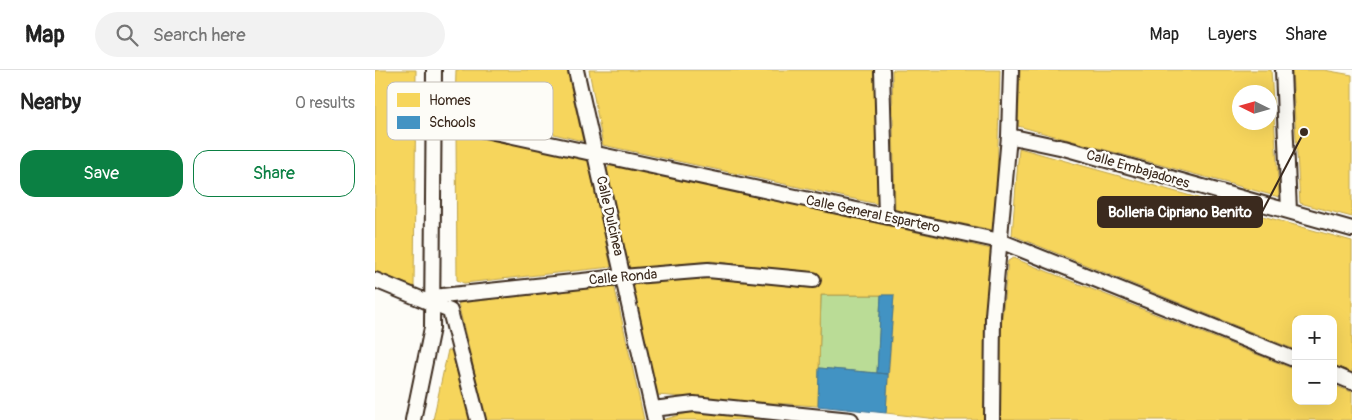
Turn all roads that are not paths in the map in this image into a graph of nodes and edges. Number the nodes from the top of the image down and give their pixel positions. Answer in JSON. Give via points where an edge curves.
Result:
{"nodes":[{"id":1,"x":576,"y":70,"type":"edge"},
{"id":2,"x":882,"y":70,"type":"edge"},
{"id":3,"x":1011,"y":70,"type":"edge"},
{"id":4,"x":1283,"y":70,"type":"edge"},
{"id":5,"x":1009,"y":136,"type":"junction"},
{"id":6,"x":434,"y":140,"type":"edge"},
{"id":7,"x":533,"y":140,"type":"edge"},
{"id":8,"x":595,"y":153,"type":"junction"},
{"id":9,"x":1289,"y":211,"type":"junction"},
{"id":10,"x":886,"y":216,"type":"junction"},
{"id":11,"x":1352,"y":229,"type":"edge"},
{"id":12,"x":1000,"y":242,"type":"junction"},
{"id":13,"x":623,"y":277,"type":"junction"},
{"id":14,"x":375,"y":280,"type":"edge"},
{"id":15,"x":813,"y":280,"type":"dead end"},
{"id":16,"x":433,"y":301,"type":"junction"},
{"id":17,"x":454,"y":326,"type":"junction"},
{"id":18,"x":432,"y":328,"type":"junction"},
{"id":19,"x":1292,"y":358,"type":"edge"},
{"id":20,"x":1337,"y":376,"type":"edge"},
{"id":21,"x":1352,"y":382,"type":"edge"},
{"id":22,"x":654,"y":414,"type":"edge"},
{"id":23,"x":413,"y":420,"type":"edge"},
{"id":24,"x":478,"y":420,"type":"edge"},
{"id":25,"x":851,"y":420,"type":"edge"},
{"id":26,"x":992,"y":420,"type":"edge"}],
"edges":[{"from":1,"to":8,"type":"street","name":"Calle Dulcinea"},
{"from":2,"to":10,"type":"street"},
{"from":3,"to":5,"type":"street"},
{"from":4,"to":9,"type":"street"},
{"from":5,"to":9,"type":"street","name":"Calle Embajadores"},
{"from":5,"to":12,"type":"street"},
{"from":6,"to":16,"type":"street"},
{"from":7,"to":8,"type":"street","name":"Calle General Espartero"},
{"from":8,"to":10,"type":"street","name":"Calle General Espartero"},
{"from":8,"to":13,"type":"street","name":"Calle Dulcinea"},
{"from":9,"to":11,"type":"street","name":"Calle Embajadores"},
{"from":10,"to":12,"type":"street","name":"Calle General Espartero"},
{"from":12,"to":19,"type":"street","name":"Calle General Espartero"},
{"from":12,"to":26,"type":"street","via":[[991,349]]},
{"from":13,"to":15,"type":"street","name":"Calle Ronda","via":[[708,270]]},
{"from":13,"to":16,"type":"street","name":"Calle Ronda"},
{"from":13,"to":22,"type":"street","name":"Calle Dulcinea"},
{"from":14,"to":16,"type":"street"},
{"from":16,"to":17,"type":"street","via":[[450,311]]},
{"from":16,"to":18,"type":"street"},
{"from":17,"to":18,"type":"street"},
{"from":17,"to":24,"type":"street"},
{"from":18,"to":23,"type":"street"},
{"from":20,"to":21,"type":"street"},
{"from":22,"to":25,"type":"street","via":[[694,404]]}]}
